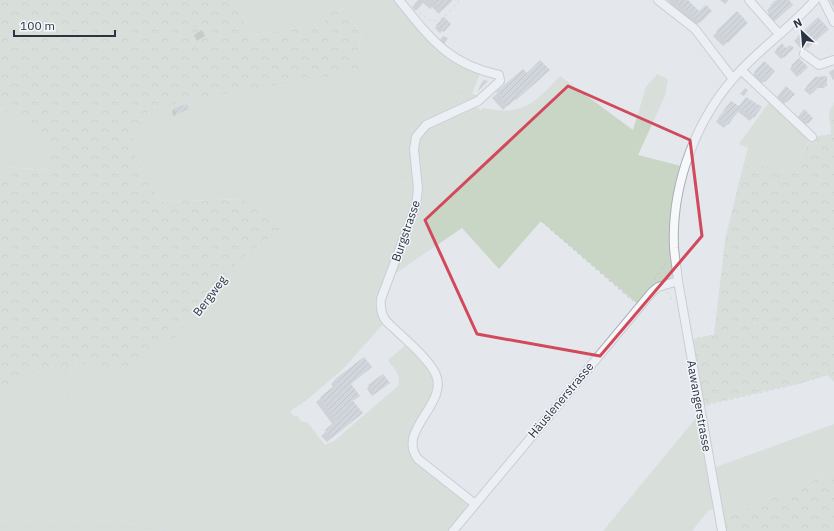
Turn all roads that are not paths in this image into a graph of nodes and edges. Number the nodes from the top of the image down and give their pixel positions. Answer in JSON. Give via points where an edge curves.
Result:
{"nodes":[{"id":1,"x":399,"y":0,"type":"edge"},
{"id":2,"x":658,"y":0,"type":"edge"},
{"id":3,"x":749,"y":0,"type":"edge"},
{"id":4,"x":815,"y":0,"type":"edge"},
{"id":5,"x":823,"y":0,"type":"edge"},
{"id":6,"x":834,"y":22,"type":"edge"},
{"id":7,"x":780,"y":34,"type":"junction"},
{"id":8,"x":804,"y":54,"type":"dead end"},
{"id":9,"x":834,"y":60,"type":"edge"},
{"id":10,"x":741,"y":70,"type":"junction"},
{"id":11,"x":733,"y":79,"type":"junction"},
{"id":12,"x":812,"y":136,"type":"road end"},
{"id":13,"x":678,"y":281,"type":"junction"},
{"id":14,"x":475,"y":504,"type":"junction"},
{"id":15,"x":453,"y":531,"type":"edge"},
{"id":16,"x":722,"y":531,"type":"edge"}],
"edges":[{"from":1,"to":14,"type":"street","name":"Burgstrasse","via":[[426,34],[447,54],[463,64],[499,75],[500,81],[485,97],[426,124],[416,137],[416,205],[380,307],[386,321],[431,365],[437,375],[436,393],[413,437],[414,453],[418,459]]},
{"from":2,"to":11,"type":"street","via":[[695,29]]},
{"from":3,"to":7,"type":"street"},
{"from":4,"to":7,"type":"street","name":"Aawangerstrasse"},
{"from":5,"to":6,"type":"street"},
{"from":7,"to":10,"type":"street","name":"Aawangerstrasse"},
{"from":8,"to":9,"type":"street","via":[[819,65]]},
{"from":10,"to":11,"type":"street","name":"Aawangerstrasse"},
{"from":10,"to":12,"type":"street"},
{"from":11,"to":13,"type":"street","name":"Aawangerstrasse","via":[[702,126],[685,167],[675,220],[674,247]]},
{"from":13,"to":14,"type":"street","name":"Häuslenerstrasse","via":[[658,287],[652,292]]},
{"from":13,"to":16,"type":"street","name":"Aawangerstrasse"},
{"from":14,"to":15,"type":"street","name":"Häuslenerstrasse"}]}
